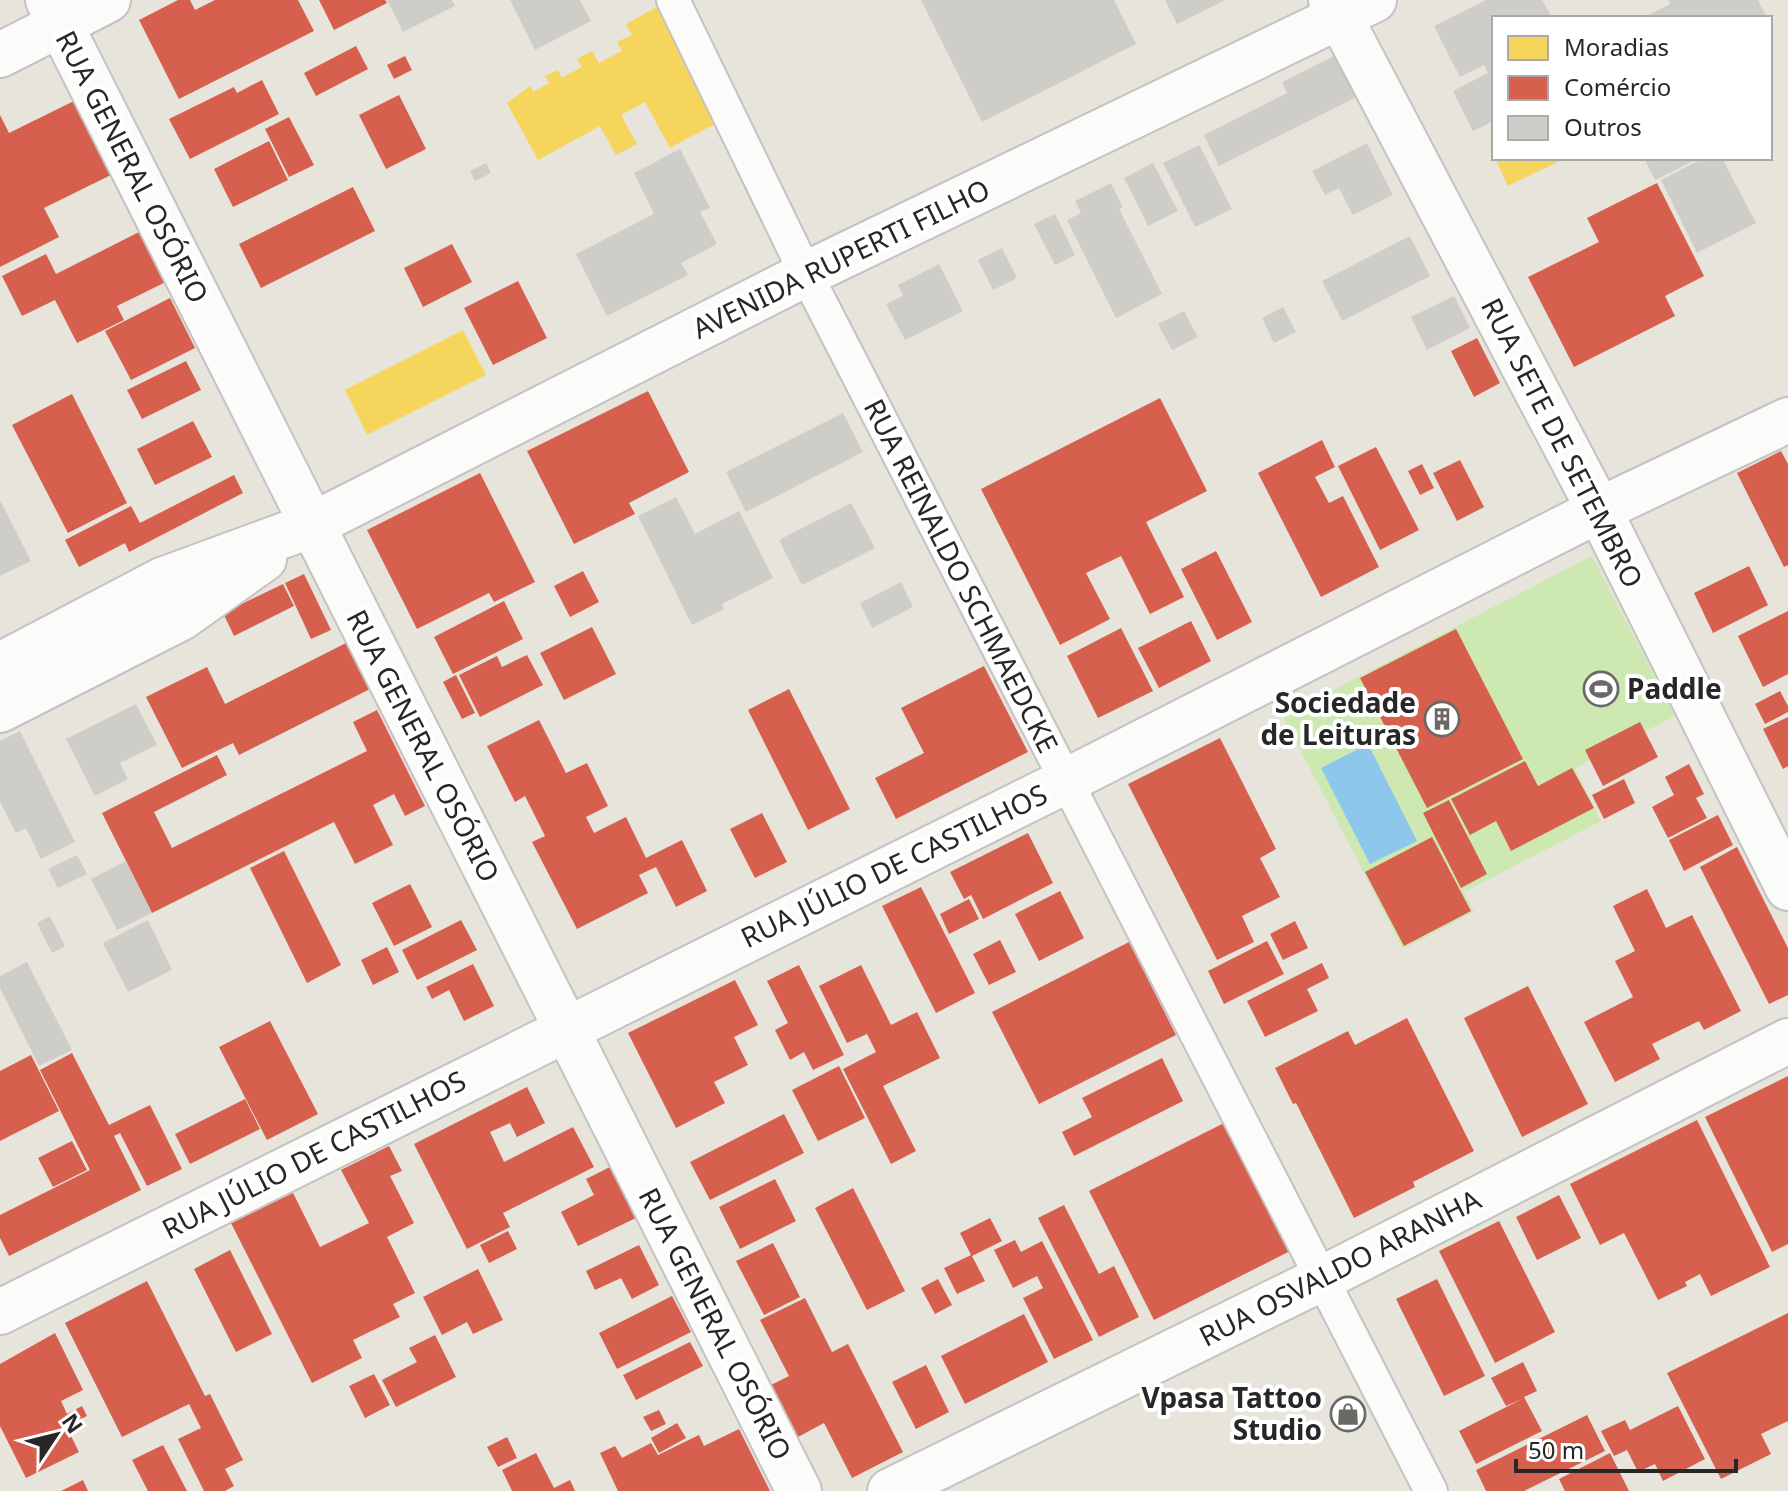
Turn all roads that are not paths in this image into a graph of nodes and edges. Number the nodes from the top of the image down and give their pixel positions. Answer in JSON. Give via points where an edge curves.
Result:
{"nodes":[{"id":1,"x":108,"y":0,"type":"edge"},
{"id":2,"x":673,"y":0,"type":"edge"},
{"id":3,"x":1348,"y":6,"type":"edge"},
{"id":4,"x":54,"y":12,"type":"edge"},
{"id":5,"x":0,"y":55,"type":"edge"},
{"id":6,"x":806,"y":274,"type":"junction"},
{"id":7,"x":1788,"y":420,"type":"edge"},
{"id":8,"x":1599,"y":510,"type":"junction"},
{"id":9,"x":312,"y":525,"type":"junction"},
{"id":10,"x":0,"y":665,"type":"edge"},
{"id":11,"x":0,"y":710,"type":"edge"},
{"id":12,"x":1066,"y":781,"type":"junction"},
{"id":13,"x":1788,"y":888,"type":"edge"},
{"id":14,"x":567,"y":1030,"type":"junction"},
{"id":15,"x":1788,"y":1041,"type":"edge"},
{"id":16,"x":1323,"y":1278,"type":"junction"},
{"id":17,"x":0,"y":1312,"type":"edge"},
{"id":18,"x":799,"y":1491,"type":"edge"},
{"id":19,"x":890,"y":1491,"type":"edge"},
{"id":20,"x":1431,"y":1491,"type":"edge"}],
"edges":[{"from":1,"to":4,"type":"street"},
{"from":2,"to":6,"type":"street","name":"RUA REINALDO SCHMAEDCKE"},
{"from":3,"to":6,"type":"street","name":"AVENIDA RUPERTI FILHO"},
{"from":3,"to":8,"type":"street","name":"RUA SETE DE SETEMBRO"},
{"from":4,"to":5,"type":"street"},
{"from":4,"to":9,"type":"street","name":"RUA GENERAL OSÓRIO"},
{"from":6,"to":9,"type":"street","name":"AVENIDA RUPERTI FILHO"},
{"from":6,"to":12,"type":"street","name":"RUA REINALDO SCHMAEDCKE"},
{"from":7,"to":8,"type":"street","name":"RUA JÚLIO DE CASTILHOS"},
{"from":8,"to":12,"type":"street","name":"RUA JÚLIO DE CASTILHOS"},
{"from":8,"to":13,"type":"street","name":"RUA SETE DE SETEMBRO"},
{"from":9,"to":10,"type":"street","name":"AVENIDA RUPERTI FILHO","via":[[162,580]]},
{"from":9,"to":11,"type":"street","name":"AVENIDA RUPERTI FILHO","via":[[181,618]]},
{"from":9,"to":14,"type":"street","name":"RUA GENERAL OSÓRIO"},
{"from":12,"to":14,"type":"street","name":"RUA JÚLIO DE CASTILHOS"},
{"from":12,"to":16,"type":"street","name":"RUA REINALDO SCHMAEDCKE"},
{"from":14,"to":17,"type":"street","name":"RUA JÚLIO DE CASTILHOS"},
{"from":14,"to":18,"type":"street","name":"RUA GENERAL OSÓRIO"},
{"from":15,"to":16,"type":"street","name":"RUA OSVALDO ARANHA"},
{"from":16,"to":19,"type":"street","name":"RUA OSVALDO ARANHA"},
{"from":16,"to":20,"type":"street","name":"RUA REINALDO SCHMAEDCKE"}]}
